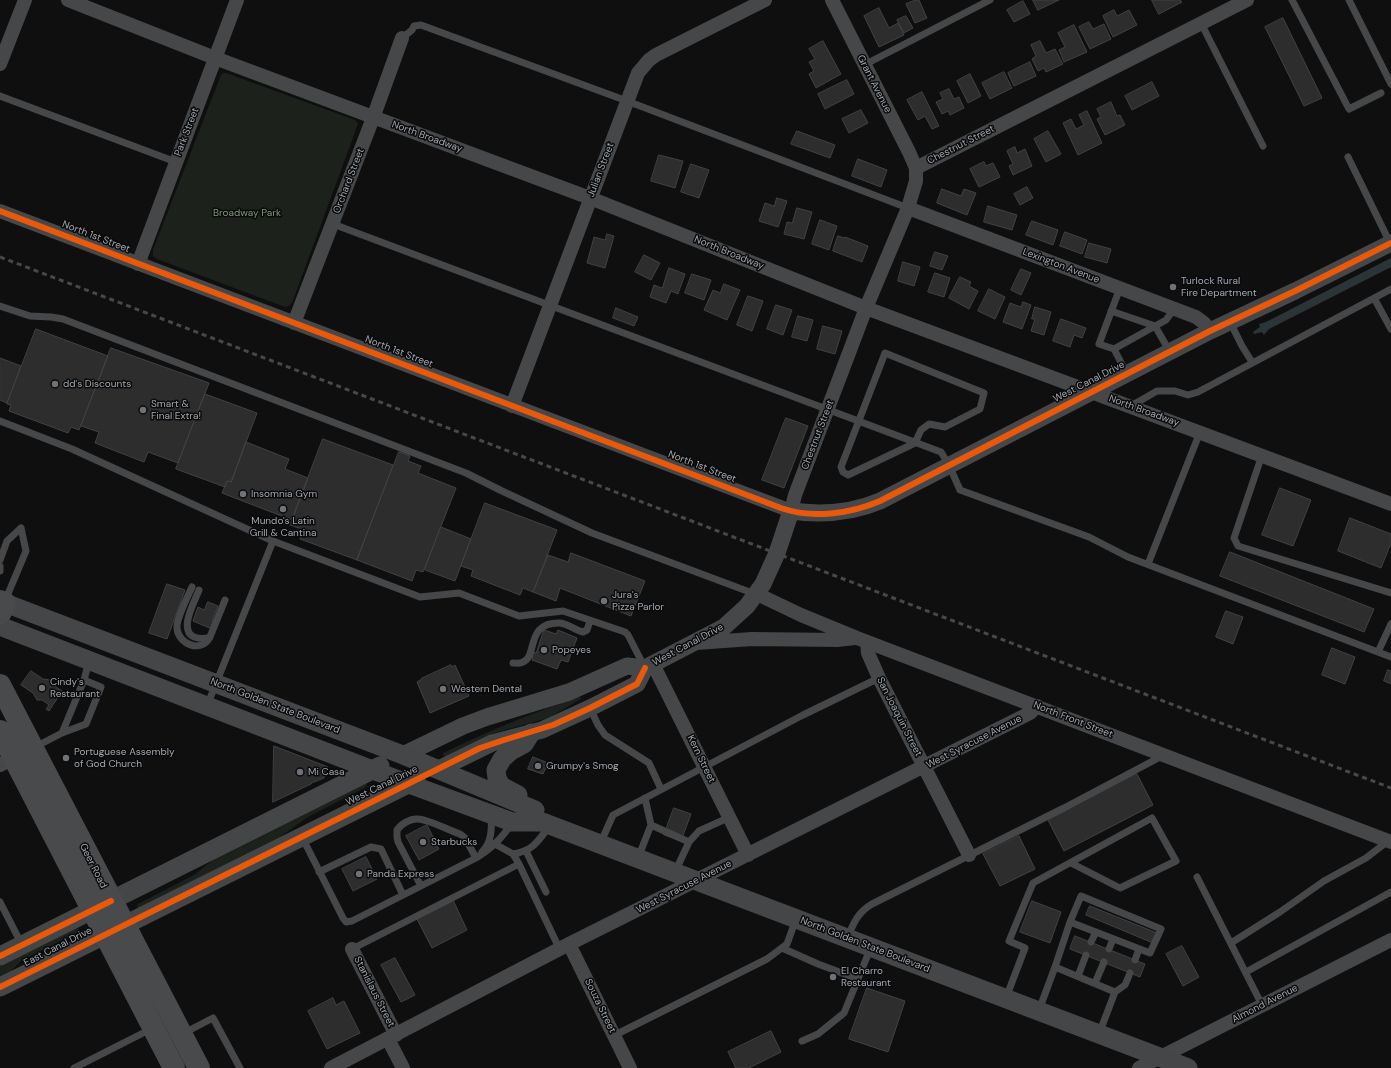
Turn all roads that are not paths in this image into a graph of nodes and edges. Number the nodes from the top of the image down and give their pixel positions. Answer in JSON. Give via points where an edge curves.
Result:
{"nodes":[{"id":1,"x":25,"y":0,"type":"edge"},
{"id":2,"x":68,"y":0,"type":"edge"},
{"id":3,"x":237,"y":0,"type":"edge"},
{"id":4,"x":765,"y":0,"type":"edge"},
{"id":5,"x":832,"y":0,"type":"edge"},
{"id":6,"x":990,"y":0,"type":"edge"},
{"id":7,"x":1247,"y":0,"type":"edge"},
{"id":8,"x":1292,"y":0,"type":"edge"},
{"id":9,"x":1349,"y":0,"type":"edge"},
{"id":10,"x":1201,"y":23,"type":"junction"},
{"id":11,"x":402,"y":38,"type":"joint"},
{"id":12,"x":215,"y":58,"type":"junction"},
{"id":13,"x":0,"y":64,"type":"edge"},
{"id":14,"x":864,"y":65,"type":"junction"},
{"id":15,"x":1391,"y":84,"type":"edge"},
{"id":16,"x":1381,"y":93,"type":"dead end"},
{"id":17,"x":0,"y":96,"type":"edge"},
{"id":18,"x":627,"y":101,"type":"junction"},
{"id":19,"x":373,"y":118,"type":"junction"},
{"id":20,"x":1263,"y":146,"type":"dead end"},
{"id":21,"x":1348,"y":157,"type":"dead end"},
{"id":22,"x":176,"y":162,"type":"junction"},
{"id":23,"x":916,"y":168,"type":"junction"},
{"id":24,"x":590,"y":198,"type":"junction"},
{"id":25,"x":908,"y":208,"type":"junction"},
{"id":26,"x":0,"y":211,"type":"edge"},
{"id":27,"x":333,"y":224,"type":"junction"},
{"id":28,"x":1391,"y":243,"type":"edge"},
{"id":29,"x":138,"y":264,"type":"junction"},
{"id":30,"x":1120,"y":288,"type":"junction"},
{"id":31,"x":1391,"y":289,"type":"edge"},
{"id":32,"x":1374,"y":298,"type":"junction"},
{"id":33,"x":550,"y":305,"type":"junction"},
{"id":34,"x":0,"y":306,"type":"edge"},
{"id":35,"x":866,"y":308,"type":"junction"},
{"id":36,"x":1174,"y":309,"type":"junction"},
{"id":37,"x":1111,"y":311,"type":"junction"},
{"id":38,"x":1229,"y":322,"type":"junction"},
{"id":39,"x":294,"y":323,"type":"junction"},
{"id":40,"x":1155,"y":326,"type":"junction"},
{"id":41,"x":1391,"y":329,"type":"edge"},
{"id":42,"x":1210,"y":331,"type":"junction"},
{"id":43,"x":1114,"y":349,"type":"junction"},
{"id":44,"x":1170,"y":352,"type":"junction"},
{"id":45,"x":1252,"y":362,"type":"junction"},
{"id":46,"x":1127,"y":374,"type":"junction"},
{"id":47,"x":1091,"y":392,"type":"junction"},
{"id":48,"x":512,"y":406,"type":"junction"},
{"id":49,"x":1131,"y":406,"type":"junction"},
{"id":50,"x":827,"y":410,"type":"junction"},
{"id":51,"x":0,"y":421,"type":"edge"},
{"id":52,"x":859,"y":422,"type":"junction"},
{"id":53,"x":1200,"y":432,"type":"junction"},
{"id":54,"x":915,"y":443,"type":"junction"},
{"id":55,"x":1262,"y":455,"type":"junction"},
{"id":56,"x":949,"y":465,"type":"junction"},
{"id":57,"x":1391,"y":504,"type":"edge"},
{"id":58,"x":791,"y":511,"type":"junction"},
{"id":59,"x":273,"y":541,"type":"junction"},
{"id":60,"x":0,"y":560,"type":"edge"},
{"id":61,"x":1148,"y":564,"type":"junction"},
{"id":62,"x":0,"y":566,"type":"edge"},
{"id":63,"x":0,"y":571,"type":"edge"},
{"id":64,"x":192,"y":587,"type":"dead end"},
{"id":65,"x":199,"y":590,"type":"dead end"},
{"id":66,"x":1391,"y":593,"type":"edge"},
{"id":67,"x":757,"y":594,"type":"junction"},
{"id":68,"x":225,"y":600,"type":"dead end"},
{"id":69,"x":2,"y":606,"type":"edge"},
{"id":70,"x":590,"y":621,"type":"junction"},
{"id":71,"x":1391,"y":624,"type":"edge"},
{"id":72,"x":0,"y":626,"type":"edge"},
{"id":73,"x":210,"y":638,"type":"junction"},
{"id":74,"x":862,"y":640,"type":"junction"},
{"id":75,"x":694,"y":643,"type":"junction"},
{"id":76,"x":1378,"y":652,"type":"junction"},
{"id":77,"x":1391,"y":657,"type":"edge"},
{"id":78,"x":89,"y":660,"type":"junction"},
{"id":79,"x":164,"y":663,"type":"junction"},
{"id":80,"x":513,"y":663,"type":"dead end"},
{"id":81,"x":649,"y":666,"type":"junction"},
{"id":82,"x":879,"y":678,"type":"junction"},
{"id":83,"x":84,"y":680,"type":"junction"},
{"id":84,"x":216,"y":683,"type":"junction"},
{"id":85,"x":0,"y":685,"type":"edge"},
{"id":86,"x":207,"y":706,"type":"junction"},
{"id":87,"x":1037,"y":706,"type":"junction"},
{"id":88,"x":590,"y":708,"type":"junction"},
{"id":89,"x":0,"y":731,"type":"edge"},
{"id":90,"x":62,"y":733,"type":"junction"},
{"id":91,"x":531,"y":733,"type":"junction"},
{"id":92,"x":33,"y":748,"type":"junction"},
{"id":93,"x":403,"y":755,"type":"junction"},
{"id":94,"x":1164,"y":755,"type":"junction"},
{"id":95,"x":7,"y":762,"type":"edge"},
{"id":96,"x":705,"y":766,"type":"junction"},
{"id":97,"x":924,"y":766,"type":"junction"},
{"id":98,"x":373,"y":770,"type":"junction"},
{"id":99,"x":437,"y":770,"type":"junction"},
{"id":100,"x":409,"y":784,"type":"junction"},
{"id":101,"x":661,"y":789,"type":"junction"},
{"id":102,"x":645,"y":798,"type":"junction"},
{"id":103,"x":491,"y":814,"type":"junction"},
{"id":104,"x":730,"y":817,"type":"junction"},
{"id":105,"x":543,"y":819,"type":"junction"},
{"id":106,"x":512,"y":822,"type":"junction"},
{"id":107,"x":651,"y":825,"type":"junction"},
{"id":108,"x":302,"y":837,"type":"junction"},
{"id":109,"x":1390,"y":841,"type":"edge"},
{"id":110,"x":689,"y":842,"type":"junction"},
{"id":111,"x":495,"y":844,"type":"junction"},
{"id":112,"x":600,"y":844,"type":"junction"},
{"id":113,"x":526,"y":851,"type":"junction"},
{"id":114,"x":513,"y":854,"type":"junction"},
{"id":115,"x":748,"y":855,"type":"junction"},
{"id":116,"x":969,"y":855,"type":"junction"},
{"id":117,"x":476,"y":858,"type":"junction"},
{"id":118,"x":638,"y":858,"type":"junction"},
{"id":119,"x":1071,"y":863,"type":"junction"},
{"id":120,"x":519,"y":864,"type":"junction"},
{"id":121,"x":319,"y":872,"type":"junction"},
{"id":122,"x":674,"y":872,"type":"junction"},
{"id":123,"x":1197,"y":877,"type":"dead end"},
{"id":124,"x":697,"y":881,"type":"junction"},
{"id":125,"x":421,"y":886,"type":"junction"},
{"id":126,"x":546,"y":892,"type":"dead end"},
{"id":127,"x":1391,"y":892,"type":"edge"},
{"id":128,"x":403,"y":895,"type":"junction"},
{"id":129,"x":111,"y":901,"type":"junction"},
{"id":130,"x":0,"y":902,"type":"edge"},
{"id":131,"x":92,"y":910,"type":"junction"},
{"id":132,"x":796,"y":918,"type":"junction"},
{"id":133,"x":1070,"y":922,"type":"junction"},
{"id":134,"x":124,"y":925,"type":"junction"},
{"id":135,"x":1096,"y":932,"type":"junction"},
{"id":136,"x":105,"y":935,"type":"junction"},
{"id":137,"x":847,"y":938,"type":"junction"},
{"id":138,"x":1113,"y":939,"type":"junction"},
{"id":139,"x":1391,"y":940,"type":"edge"},
{"id":140,"x":1092,"y":942,"type":"dead end"},
{"id":141,"x":1231,"y":943,"type":"junction"},
{"id":142,"x":22,"y":946,"type":"junction"},
{"id":143,"x":565,"y":947,"type":"junction"},
{"id":144,"x":871,"y":947,"type":"junction"},
{"id":145,"x":352,"y":948,"type":"joint"},
{"id":146,"x":782,"y":948,"type":"junction"},
{"id":147,"x":1109,"y":949,"type":"dead end"},
{"id":148,"x":1139,"y":949,"type":"junction"},
{"id":149,"x":1086,"y":955,"type":"dead end"},
{"id":150,"x":0,"y":956,"type":"edge"},
{"id":151,"x":1135,"y":960,"type":"dead end"},
{"id":152,"x":1104,"y":962,"type":"dead end"},
{"id":153,"x":1055,"y":967,"type":"junction"},
{"id":154,"x":1246,"y":972,"type":"junction"},
{"id":155,"x":1130,"y":973,"type":"dead end"},
{"id":156,"x":1078,"y":976,"type":"junction"},
{"id":157,"x":858,"y":980,"type":"junction"},
{"id":158,"x":1095,"y":983,"type":"junction"},
{"id":159,"x":0,"y":987,"type":"edge"},
{"id":160,"x":1115,"y":992,"type":"junction"},
{"id":161,"x":1006,"y":998,"type":"junction"},
{"id":162,"x":1262,"y":1005,"type":"junction"},
{"id":163,"x":1038,"y":1011,"type":"junction"},
{"id":164,"x":153,"y":1028,"type":"junction"},
{"id":165,"x":1099,"y":1034,"type":"junction"},
{"id":166,"x":181,"y":1035,"type":"junction"},
{"id":167,"x":615,"y":1035,"type":"junction"},
{"id":168,"x":392,"y":1037,"type":"junction"},
{"id":169,"x":802,"y":1041,"type":"dead end"},
{"id":170,"x":1160,"y":1057,"type":"junction"},
{"id":171,"x":170,"y":1060,"type":"edge"},
{"id":172,"x":74,"y":1068,"type":"edge"},
{"id":173,"x":185,"y":1068,"type":"edge"},
{"id":174,"x":199,"y":1068,"type":"edge"},
{"id":175,"x":240,"y":1068,"type":"edge"},
{"id":176,"x":331,"y":1068,"type":"edge"},
{"id":177,"x":403,"y":1068,"type":"edge"},
{"id":178,"x":630,"y":1068,"type":"edge"},
{"id":179,"x":1139,"y":1068,"type":"edge"},
{"id":180,"x":1188,"y":1068,"type":"edge"}],
"edges":[{"from":1,"to":13,"type":"street"},
{"from":2,"to":12,"type":"street","name":"North Broadway"},
{"from":3,"to":12,"type":"street","name":"Park Street"},
{"from":4,"to":18,"type":"street","name":"Julian Street","via":[[649,60],[638,73]]},
{"from":5,"to":14,"type":"street","name":"Grant Avenue"},
{"from":6,"to":14,"type":"lane"},
{"from":7,"to":10,"type":"street","name":"Chestnut Street"},
{"from":8,"to":16,"type":"lane","via":[[1349,109]]},
{"from":9,"to":15,"type":"lane"},
{"from":10,"to":20,"type":"lane"},
{"from":10,"to":23,"type":"street","name":"Chestnut Street"},
{"from":11,"to":18,"type":"lane","via":[[414,26],[421,25]]},
{"from":11,"to":19,"type":"street","name":"Orchard Street"},
{"from":12,"to":19,"type":"street","name":"North Broadway"},
{"from":12,"to":22,"type":"street","name":"Park Street"},
{"from":14,"to":23,"type":"street","name":"Grant Avenue"},
{"from":17,"to":22,"type":"lane"},
{"from":18,"to":24,"type":"street","name":"Julian Street"},
{"from":18,"to":25,"type":"lane"},
{"from":19,"to":24,"type":"street","name":"North Broadway"},
{"from":19,"to":27,"type":"street","name":"Orchard Street"},
{"from":21,"to":28,"type":"lane"},
{"from":22,"to":29,"type":"street","name":"Park Street"},
{"from":23,"to":25,"type":"street","name":"Chestnut Street","via":[[916,180]]},
{"from":24,"to":33,"type":"street","name":"Julian Street"},
{"from":24,"to":35,"type":"street","name":"North Broadway"},
{"from":25,"to":30,"type":"street","name":"Lexington Avenue"},
{"from":25,"to":35,"type":"street","name":"Chestnut Street"},
{"from":26,"to":29,"type":"street","name":"North 1st Street"},
{"from":27,"to":33,"type":"lane"},
{"from":27,"to":39,"type":"street","name":"Orchard Street"},
{"from":28,"to":38,"type":"street","name":"West Canal Drive"},
{"from":29,"to":39,"type":"street","name":"North 1st Street"},
{"from":30,"to":36,"type":"street","name":"Lexington Avenue"},
{"from":30,"to":37,"type":"lane"},
{"from":31,"to":32,"type":"lane"},
{"from":32,"to":41,"type":"lane"},
{"from":32,"to":45,"type":"lane"},
{"from":33,"to":48,"type":"street","name":"Julian Street"},
{"from":33,"to":50,"type":"lane"},
{"from":34,"to":67,"type":"lane","via":[[30,316],[63,319],[451,467],[592,532]]},
{"from":35,"to":47,"type":"street","name":"North Broadway"},
{"from":35,"to":50,"type":"street","name":"Chestnut Street"},
{"from":36,"to":40,"type":"lane","via":[[1166,320]]},
{"from":36,"to":42,"type":"street","name":"Lexington Avenue","via":[[1200,320]]},
{"from":37,"to":40,"type":"lane"},
{"from":37,"to":43,"type":"lane","via":[[1099,344]]},
{"from":38,"to":42,"type":"street","name":"West Canal Drive"},
{"from":38,"to":45,"type":"lane"},
{"from":39,"to":48,"type":"street","name":"North 1st Street"},
{"from":40,"to":43,"type":"lane"},
{"from":40,"to":44,"type":"lane"},
{"from":42,"to":44,"type":"street","name":"West Canal Drive"},
{"from":43,"to":46,"type":"lane"},
{"from":44,"to":46,"type":"street","name":"West Canal Drive"},
{"from":45,"to":49,"type":"lane","via":[[1198,392],[1188,395],[1175,391],[1157,391]]},
{"from":46,"to":47,"type":"street","name":"West Canal Drive"},
{"from":47,"to":49,"type":"street","name":"North Broadway"},
{"from":47,"to":56,"type":"street","name":"West Canal Drive"},
{"from":48,"to":58,"type":"street","name":"North 1st Street"},
{"from":49,"to":53,"type":"street","name":"North Broadway"},
{"from":50,"to":52,"type":"lane"},
{"from":50,"to":58,"type":"street","name":"Chestnut Street"},
{"from":51,"to":59,"type":"lane","via":[[72,449]]},
{"from":52,"to":54,"type":"lane"},
{"from":52,"to":54,"type":"lane","via":[[841,466],[843,472],[848,475]]},
{"from":52,"to":54,"type":"lane","via":[[885,353],[984,392],[980,409],[945,427],[929,424],[921,430]]},
{"from":53,"to":55,"type":"street","name":"North Broadway"},
{"from":53,"to":61,"type":"lane"},
{"from":54,"to":56,"type":"lane","via":[[940,452]]},
{"from":55,"to":57,"type":"street","name":"North Broadway"},
{"from":55,"to":66,"type":"lane","via":[[1234,538],[1238,546]]},
{"from":56,"to":58,"type":"street","name":"West Canal Drive","via":[[861,508],[809,514]]},
{"from":56,"to":61,"type":"lane","via":[[960,490],[1089,537]]},
{"from":58,"to":67,"type":"street","name":"West Canal Drive","via":[[774,560]]},
{"from":59,"to":70,"type":"lane","via":[[420,597],[459,593],[519,616],[561,611]]},
{"from":59,"to":84,"type":"lane"},
{"from":60,"to":69,"type":"lane","via":[[7,542],[21,528],[26,551]]},
{"from":61,"to":76,"type":"lane"},
{"from":62,"to":63,"type":"lane"},
{"from":64,"to":73,"type":"lane","via":[[177,631],[183,641],[196,646],[204,645]]},
{"from":65,"to":73,"type":"lane","via":[[187,627],[189,633],[194,636]]},
{"from":67,"to":74,"type":"street","name":"North Front Street"},
{"from":67,"to":75,"type":"street","name":"West Canal Drive","via":[[733,620]]},
{"from":68,"to":73,"type":"lane"},
{"from":69,"to":79,"type":"main road","name":"North Golden State Boulevard"},
{"from":70,"to":80,"type":"lane","via":[[587,630],[583,632],[560,623],[543,626],[537,632],[526,659],[521,663]]},
{"from":70,"to":81,"type":"lane","via":[[626,633]]},
{"from":71,"to":76,"type":"lane"},
{"from":72,"to":78,"type":"main road","name":"North Golden State Boulevard"},
{"from":74,"to":75,"type":"street","via":[[752,639]]},
{"from":74,"to":82,"type":"street","name":"San Joaquin Street"},
{"from":74,"to":87,"type":"street","name":"North Front Street"},
{"from":75,"to":81,"type":"street","name":"West Canal Drive"},
{"from":76,"to":77,"type":"lane"},
{"from":78,"to":79,"type":"main road","via":[[101,655],[138,665],[154,666]]},
{"from":78,"to":83,"type":"lane"},
{"from":78,"to":86,"type":"main road","name":"North Golden State Boulevard"},
{"from":79,"to":84,"type":"main road","name":"North Golden State Boulevard"},
{"from":81,"to":88,"type":"street","name":"West Canal Drive","via":[[637,684]]},
{"from":81,"to":93,"type":"street","name":"West Canal Drive","via":[[626,666],[569,692],[463,726]]},
{"from":81,"to":96,"type":"street","name":"Kern Street"},
{"from":82,"to":96,"type":"lane"},
{"from":82,"to":97,"type":"street","name":"San Joaquin Street"},
{"from":83,"to":90,"type":"lane"},
{"from":83,"to":90,"type":"lane","via":[[101,687],[86,724]]},
{"from":84,"to":86,"type":"lane"},
{"from":84,"to":93,"type":"main road","name":"North Golden State Boulevard"},
{"from":85,"to":92,"type":"main road","name":"Geer Road"},
{"from":86,"to":98,"type":"main road","name":"North Golden State Boulevard"},
{"from":87,"to":94,"type":"street","name":"North Front Street"},
{"from":87,"to":97,"type":"street","name":"West Syracuse Avenue","via":[[1030,714]]},
{"from":88,"to":91,"type":"street","name":"West Canal Drive"},
{"from":88,"to":101,"type":"lane","via":[[606,735],[649,763]]},
{"from":89,"to":95,"type":"main road"},
{"from":90,"to":92,"type":"lane"},
{"from":91,"to":99,"type":"street","name":"West Canal Drive","via":[[492,743]]},
{"from":91,"to":105,"type":"main road","via":[[524,744],[502,759],[496,773],[501,786],[527,799]]},
{"from":92,"to":129,"type":"main road","name":"Geer Road"},
{"from":93,"to":98,"type":"main road","name":"West Canal Drive"},
{"from":93,"to":99,"type":"main road","name":"North Golden State Boulevard"},
{"from":94,"to":109,"type":"street","name":"North Front Street"},
{"from":94,"to":116,"type":"lane"},
{"from":95,"to":131,"type":"main road"},
{"from":96,"to":101,"type":"lane"},
{"from":96,"to":104,"type":"street","name":"Kern Street"},
{"from":97,"to":115,"type":"street","name":"West Syracuse Avenue"},
{"from":97,"to":116,"type":"street","name":"San Joaquin Street"},
{"from":98,"to":100,"type":"main road","name":"North Golden State Boulevard"},
{"from":98,"to":129,"type":"main road","name":"West Canal Drive"},
{"from":99,"to":100,"type":"main road","name":"West Canal Drive"},
{"from":99,"to":105,"type":"main road","name":"North Golden State Boulevard"},
{"from":100,"to":103,"type":"main road","name":"North Golden State Boulevard"},
{"from":100,"to":108,"type":"main road","name":"West Canal Drive"},
{"from":101,"to":102,"type":"lane"},
{"from":102,"to":107,"type":"lane"},
{"from":102,"to":112,"type":"lane","via":[[613,815]]},
{"from":103,"to":106,"type":"main road","name":"North Golden State Boulevard"},
{"from":103,"to":117,"type":"lane","via":[[491,835],[485,849]]},
{"from":104,"to":110,"type":"lane","via":[[699,830]]},
{"from":104,"to":115,"type":"street","name":"Kern Street"},
{"from":105,"to":106,"type":"main road","name":"North Golden State Boulevard"},
{"from":105,"to":112,"type":"main road","name":"North Golden State Boulevard"},
{"from":105,"to":113,"type":"lane","via":[[534,846]]},
{"from":106,"to":111,"type":"lane","via":[[503,837]]},
{"from":107,"to":110,"type":"lane"},
{"from":107,"to":118,"type":"lane"},
{"from":108,"to":121,"type":"lane"},
{"from":108,"to":134,"type":"main road","name":"West Canal Drive"},
{"from":109,"to":141,"type":"lane"},
{"from":110,"to":122,"type":"lane"},
{"from":111,"to":114,"type":"lane"},
{"from":111,"to":117,"type":"lane"},
{"from":112,"to":118,"type":"main road","name":"North Golden State Boulevard"},
{"from":113,"to":114,"type":"lane"},
{"from":113,"to":126,"type":"lane"},
{"from":114,"to":120,"type":"lane"},
{"from":115,"to":124,"type":"street","name":"West Syracuse Avenue"},
{"from":116,"to":137,"type":"lane","via":[[863,909]]},
{"from":117,"to":125,"type":"lane"},
{"from":117,"to":125,"type":"lane","via":[[460,834],[420,819],[407,822],[398,828],[397,837]]},
{"from":118,"to":122,"type":"main road","name":"North Golden State Boulevard"},
{"from":119,"to":119,"type":"lane","via":[[1152,818],[1176,861],[1120,888]]},
{"from":119,"to":161,"type":"lane","via":[[1033,883],[1009,941],[1025,948]]},
{"from":120,"to":143,"type":"lane"},
{"from":120,"to":145,"type":"lane"},
{"from":121,"to":128,"type":"lane","via":[[371,847],[381,849]]},
{"from":121,"to":128,"type":"lane","via":[[346,922]]},
{"from":122,"to":124,"type":"main road","name":"North Golden State Boulevard"},
{"from":123,"to":141,"type":"lane"},
{"from":124,"to":132,"type":"main road","name":"North Golden State Boulevard"},
{"from":124,"to":143,"type":"street","name":"West Syracuse Avenue"},
{"from":125,"to":128,"type":"lane"},
{"from":127,"to":154,"type":"lane"},
{"from":129,"to":131,"type":"main road","name":"East Canal Drive"},
{"from":129,"to":134,"type":"main road","name":"Geer Road"},
{"from":130,"to":142,"type":"lane"},
{"from":131,"to":136,"type":"main road"},
{"from":131,"to":142,"type":"main road","name":"East Canal Drive"},
{"from":132,"to":137,"type":"main road","name":"North Golden State Boulevard"},
{"from":132,"to":146,"type":"lane","via":[[787,944]]},
{"from":133,"to":135,"type":"lane"},
{"from":133,"to":148,"type":"lane","via":[[1081,896],[1161,929],[1150,953]]},
{"from":133,"to":153,"type":"lane"},
{"from":134,"to":136,"type":"main road","name":"East Canal Drive"},
{"from":134,"to":166,"type":"main road","name":"Geer Road"},
{"from":135,"to":138,"type":"lane"},
{"from":135,"to":140,"type":"lane"},
{"from":136,"to":159,"type":"main road","name":"East Canal Drive"},
{"from":136,"to":164,"type":"main road"},
{"from":137,"to":144,"type":"main road","name":"North Golden State Boulevard"},
{"from":138,"to":147,"type":"lane"},
{"from":138,"to":148,"type":"lane"},
{"from":139,"to":162,"type":"street","name":"Almond Avenue"},
{"from":141,"to":154,"type":"lane"},
{"from":142,"to":150,"type":"main road","name":"East Canal Drive"},
{"from":143,"to":167,"type":"street","name":"Souza Street"},
{"from":143,"to":168,"type":"street","name":"West Syracuse Avenue"},
{"from":144,"to":157,"type":"lane"},
{"from":144,"to":161,"type":"main road","name":"North Golden State Boulevard"},
{"from":145,"to":168,"type":"street","name":"Stanislaus Street"},
{"from":146,"to":157,"type":"lane"},
{"from":146,"to":167,"type":"lane","via":[[767,959]]},
{"from":148,"to":151,"type":"lane"},
{"from":149,"to":156,"type":"lane"},
{"from":152,"to":158,"type":"lane"},
{"from":153,"to":156,"type":"lane"},
{"from":153,"to":163,"type":"lane"},
{"from":154,"to":162,"type":"lane"},
{"from":155,"to":160,"type":"lane","via":[[1125,985]]},
{"from":156,"to":158,"type":"lane"},
{"from":157,"to":169,"type":"lane","via":[[844,1013],[818,1034]]},
{"from":158,"to":160,"type":"lane"},
{"from":160,"to":165,"type":"lane"},
{"from":161,"to":163,"type":"main road","name":"North Golden State Boulevard"},
{"from":162,"to":170,"type":"street","name":"Almond Avenue"},
{"from":163,"to":165,"type":"main road","name":"North Golden State Boulevard"},
{"from":164,"to":171,"type":"main road"},
{"from":164,"to":172,"type":"lane"},
{"from":165,"to":170,"type":"main road","name":"North Golden State Boulevard"},
{"from":166,"to":174,"type":"main road","name":"Geer Road"},
{"from":166,"to":175,"type":"lane","via":[[213,1018]]},
{"from":167,"to":178,"type":"street","name":"Souza Street"},
{"from":168,"to":176,"type":"street","name":"West Syracuse Avenue"},
{"from":168,"to":177,"type":"street","name":"Stanislaus Street"},
{"from":170,"to":179,"type":"street","name":"Almond Avenue"},
{"from":170,"to":180,"type":"main road","name":"North Golden State Boulevard"},
{"from":171,"to":173,"type":"main road"}]}
